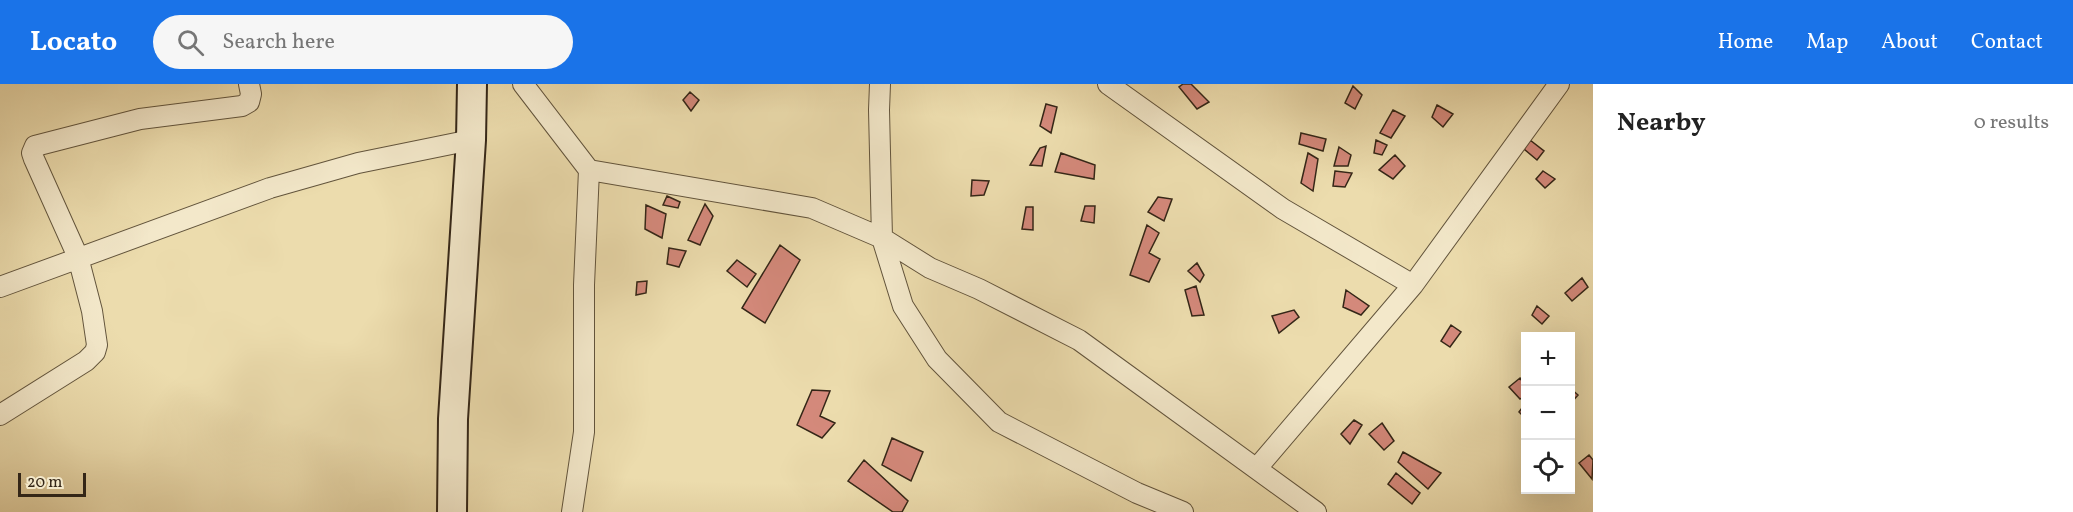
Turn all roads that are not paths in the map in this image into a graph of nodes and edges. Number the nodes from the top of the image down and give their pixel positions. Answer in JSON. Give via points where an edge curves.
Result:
{"nodes":[{"id":1,"x":249,"y":84,"type":"edge"},
{"id":2,"x":472,"y":84,"type":"edge"},
{"id":3,"x":523,"y":84,"type":"edge"},
{"id":4,"x":880,"y":84,"type":"edge"},
{"id":5,"x":1559,"y":84,"type":"edge"},
{"id":6,"x":1118,"y":86,"type":"edge"},
{"id":7,"x":471,"y":140,"type":"junction"},
{"id":8,"x":589,"y":170,"type":"junction"},
{"id":9,"x":882,"y":238,"type":"junction"},
{"id":10,"x":78,"y":257,"type":"junction"},
{"id":11,"x":1413,"y":285,"type":"junction"},
{"id":12,"x":0,"y":287,"type":"edge"},
{"id":13,"x":0,"y":415,"type":"edge"},
{"id":14,"x":1257,"y":468,"type":"junction"},
{"id":15,"x":452,"y":512,"type":"edge"},
{"id":16,"x":572,"y":512,"type":"edge"},
{"id":17,"x":1183,"y":512,"type":"edge"},
{"id":18,"x":1316,"y":512,"type":"edge"}],
"edges":[{"from":1,"to":10,"type":"street","via":[[249,102],[242,106],[140,119],[35,146],[34,159]]},
{"from":2,"to":7,"type":"street"},
{"from":3,"to":8,"type":"street"},
{"from":4,"to":9,"type":"street"},
{"from":5,"to":11,"type":"street"},
{"from":6,"to":11,"type":"street","via":[[1283,209]]},
{"from":7,"to":10,"type":"street","via":[[358,163],[270,188]]},
{"from":7,"to":15,"type":"street","via":[[453,419]]},
{"from":8,"to":9,"type":"street","via":[[812,208]]},
{"from":8,"to":16,"type":"street","via":[[584,432]]},
{"from":9,"to":14,"type":"street","via":[[930,268],[1079,340]]},
{"from":9,"to":17,"type":"street","via":[[903,306],[937,359],[999,422],[1137,493]]},
{"from":10,"to":12,"type":"street"},
{"from":10,"to":13,"type":"street","via":[[92,310],[95,352],[87,361]]},
{"from":11,"to":14,"type":"street"},
{"from":14,"to":18,"type":"street"}]}
